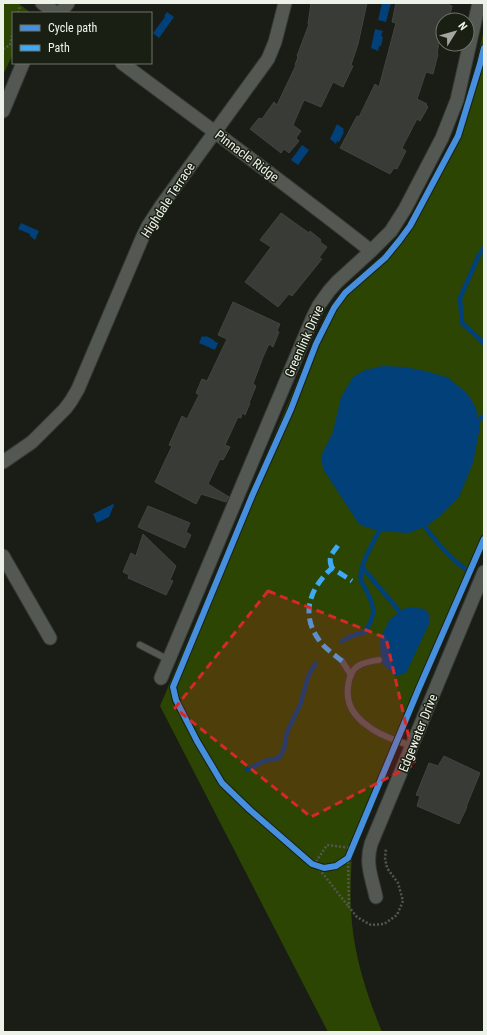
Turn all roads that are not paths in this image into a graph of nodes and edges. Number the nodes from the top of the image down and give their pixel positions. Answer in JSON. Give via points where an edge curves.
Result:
{"nodes":[{"id":1,"x":42,"y":3,"type":"edge"},
{"id":2,"x":68,"y":3,"type":"edge"},
{"id":3,"x":285,"y":3,"type":"edge"},
{"id":4,"x":479,"y":3,"type":"edge"},
{"id":5,"x":55,"y":12,"type":"edge"},
{"id":6,"x":61,"y":12,"type":"edge"},
{"id":7,"x":23,"y":64,"type":"edge"},
{"id":8,"x":123,"y":64,"type":"edge"},
{"id":9,"x":3,"y":111,"type":"edge"},
{"id":10,"x":215,"y":132,"type":"junction"},
{"id":11,"x":371,"y":251,"type":"junction"},
{"id":12,"x":3,"y":462,"type":"edge"},
{"id":13,"x":4,"y":560,"type":"edge"},
{"id":14,"x":484,"y":572,"type":"edge"},
{"id":15,"x":50,"y":638,"type":"dead end"},
{"id":16,"x":140,"y":645,"type":"dead end"},
{"id":17,"x":379,"y":660,"type":"dead end"},
{"id":18,"x":169,"y":661,"type":"junction"},
{"id":19,"x":342,"y":661,"type":"dead end"},
{"id":20,"x":351,"y":675,"type":"junction"},
{"id":21,"x":161,"y":678,"type":"dead end"},
{"id":22,"x":412,"y":746,"type":"junction"},
{"id":23,"x":376,"y":897,"type":"dead end"}],
"edges":[{"from":1,"to":5,"type":"street"},
{"from":2,"to":6,"type":"street"},
{"from":3,"to":10,"type":"street","name":"Highdale Terrace","via":[[268,59]]},
{"from":4,"to":11,"type":"street","name":"Greenlink Drive","via":[[457,100],[448,126],[398,221]]},
{"from":7,"to":9,"type":"street"},
{"from":8,"to":10,"type":"street","name":"Pinnacle Ridge"},
{"from":10,"to":11,"type":"street","name":"Pinnacle Ridge"},
{"from":10,"to":12,"type":"street","name":"Highdale Terrace","via":[[148,226],[74,395],[32,442]]},
{"from":11,"to":18,"type":"street","name":"Greenlink Drive","via":[[337,282],[322,300],[313,318]]},
{"from":13,"to":15,"type":"street"},
{"from":14,"to":22,"type":"street","name":"Edgewater Drive"},
{"from":16,"to":18,"type":"lane"},
{"from":17,"to":20,"type":"lane","via":[[358,666]]},
{"from":18,"to":21,"type":"street","name":"Greenlink Drive"},
{"from":19,"to":20,"type":"lane"},
{"from":20,"to":22,"type":"lane","via":[[348,702],[359,717],[379,733]]},
{"from":22,"to":23,"type":"street","name":"Edgewater Drive","via":[[369,852],[368,863]]}]}
